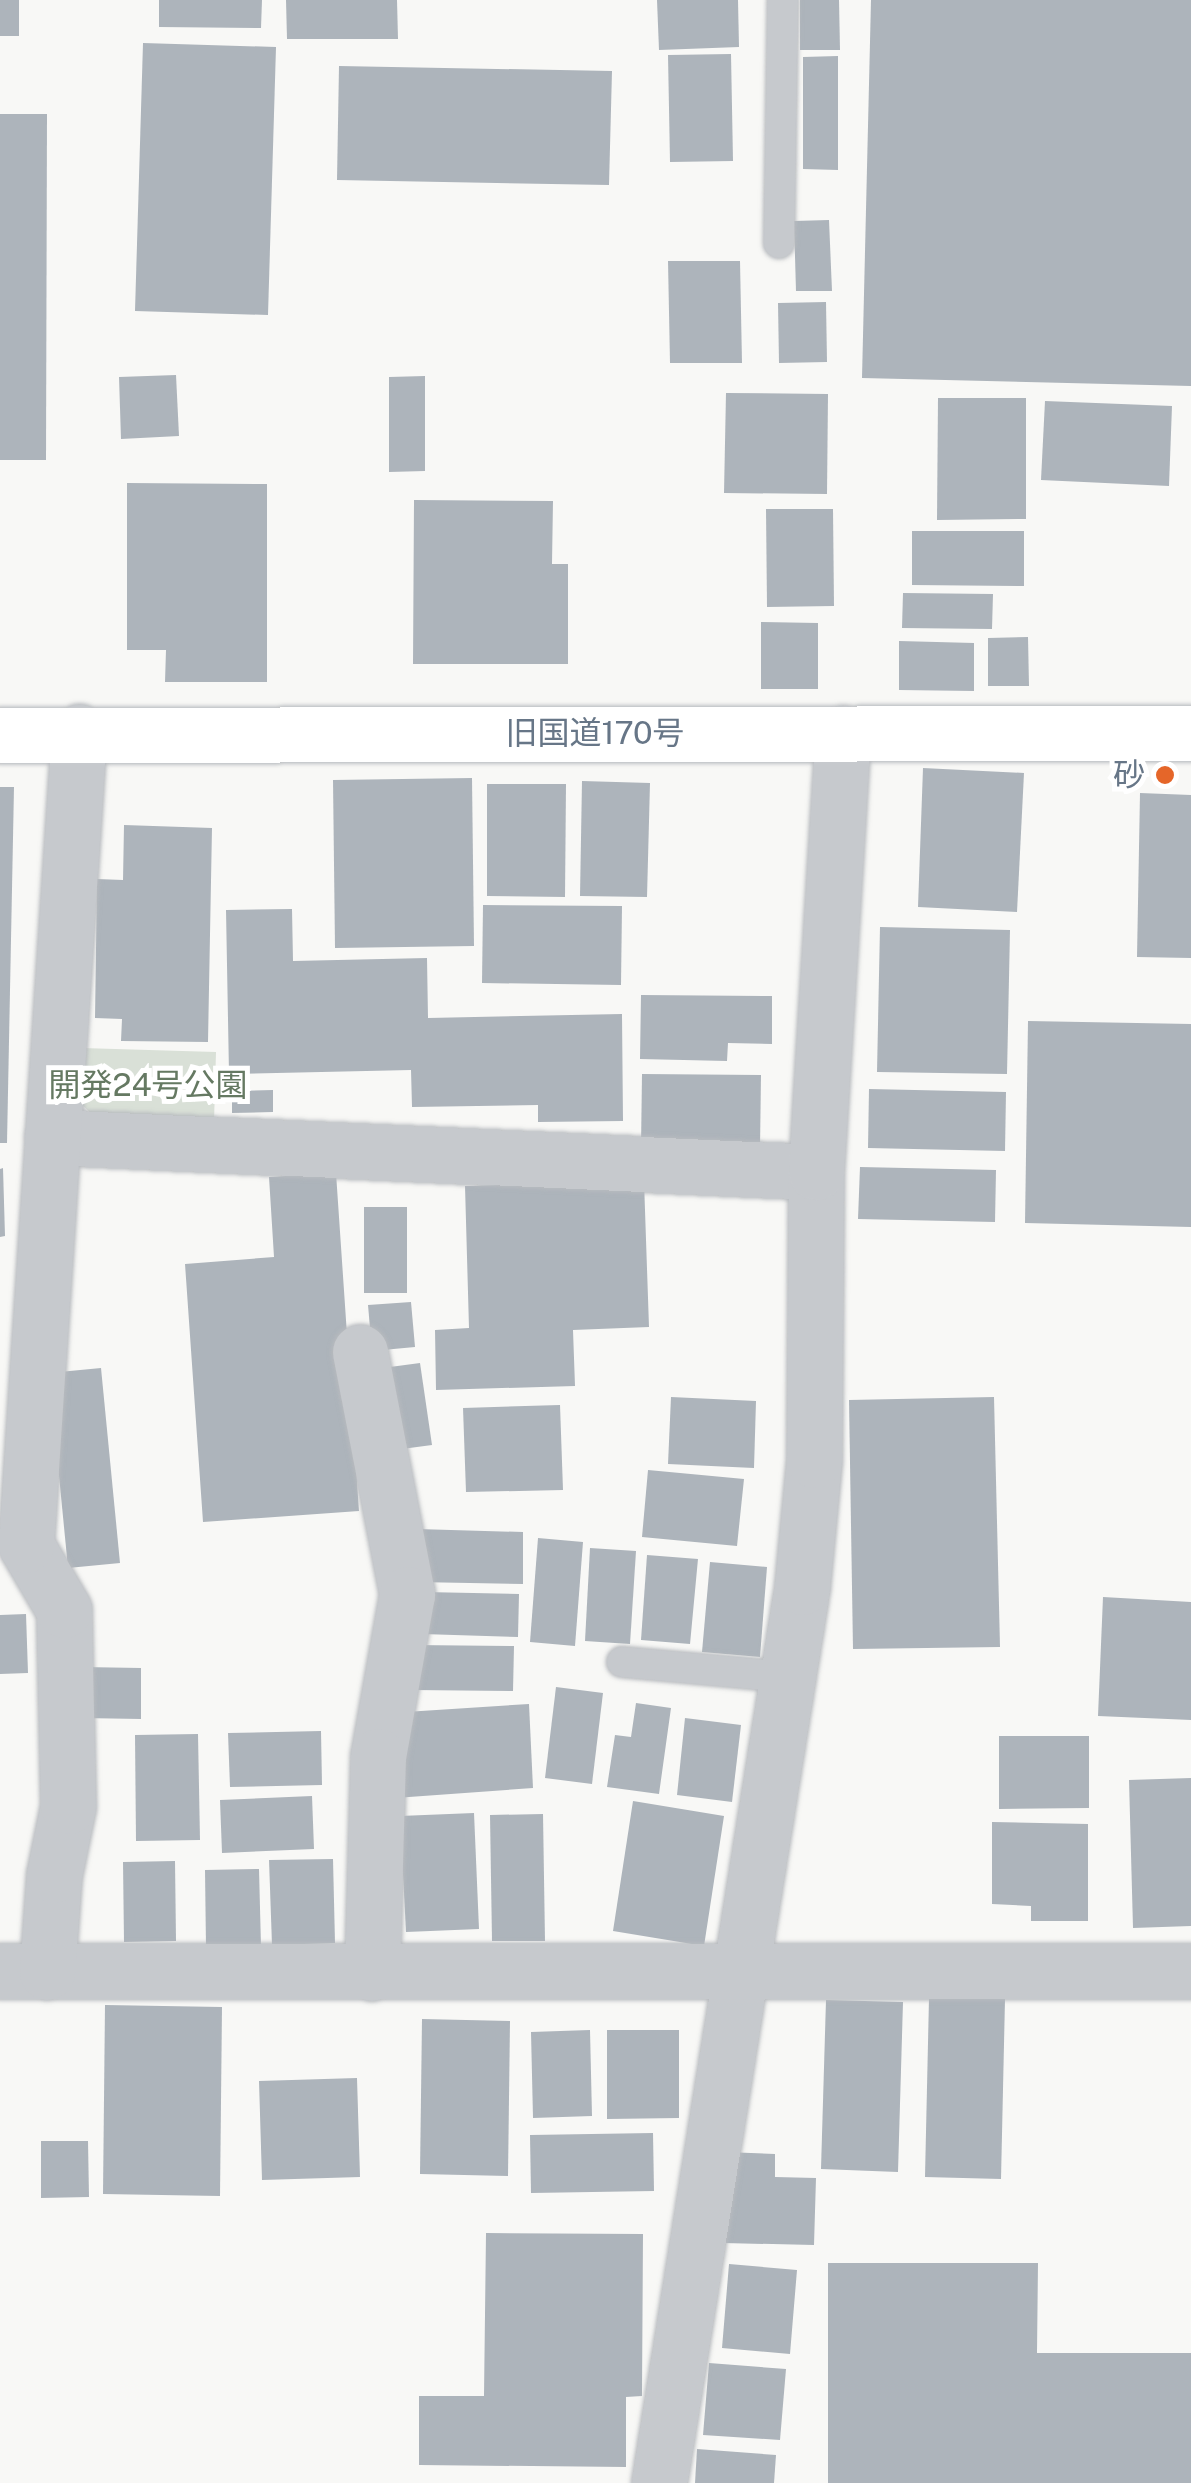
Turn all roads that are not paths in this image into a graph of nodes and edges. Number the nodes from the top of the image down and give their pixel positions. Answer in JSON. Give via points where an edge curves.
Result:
{"nodes":[{"id":1,"x":783,"y":0,"type":"edge"},
{"id":2,"x":779,"y":243,"type":"dead end"},
{"id":3,"x":78,"y":732,"type":"junction"},
{"id":4,"x":843,"y":733,"type":"junction"},
{"id":5,"x":1191,"y":733,"type":"edge"},
{"id":6,"x":0,"y":735,"type":"edge"},
{"id":7,"x":52,"y":1137,"type":"junction"},
{"id":8,"x":816,"y":1172,"type":"junction"},
{"id":9,"x":360,"y":1352,"type":"dead end"},
{"id":10,"x":622,"y":1662,"type":"dead end"},
{"id":11,"x":788,"y":1677,"type":"junction"},
{"id":12,"x":24,"y":1971,"type":"edge"},
{"id":13,"x":1191,"y":1972,"type":"edge"},
{"id":14,"x":372,"y":1973,"type":"junction"},
{"id":15,"x":743,"y":1974,"type":"junction"},
{"id":16,"x":660,"y":2483,"type":"edge"}],
"edges":[{"from":1,"to":2,"type":"lane"},
{"from":3,"to":4,"type":"highway","name":"旧国道170号"},
{"from":3,"to":6,"type":"highway","name":"旧国道170号"},
{"from":3,"to":7,"type":"street"},
{"from":4,"to":5,"type":"highway","name":"旧国道170号"},
{"from":4,"to":8,"type":"street"},
{"from":7,"to":8,"type":"street"},
{"from":7,"to":12,"type":"street","via":[[26,1545],[64,1610],[68,1806]]},
{"from":8,"to":11,"type":"street","via":[[814,1460]]},
{"from":9,"to":14,"type":"street","via":[[406,1594],[378,1756]]},
{"from":10,"to":11,"type":"lane"},
{"from":11,"to":15,"type":"street"},
{"from":12,"to":14,"type":"street"},
{"from":13,"to":15,"type":"street"},
{"from":14,"to":15,"type":"street"},
{"from":15,"to":16,"type":"street"}]}
